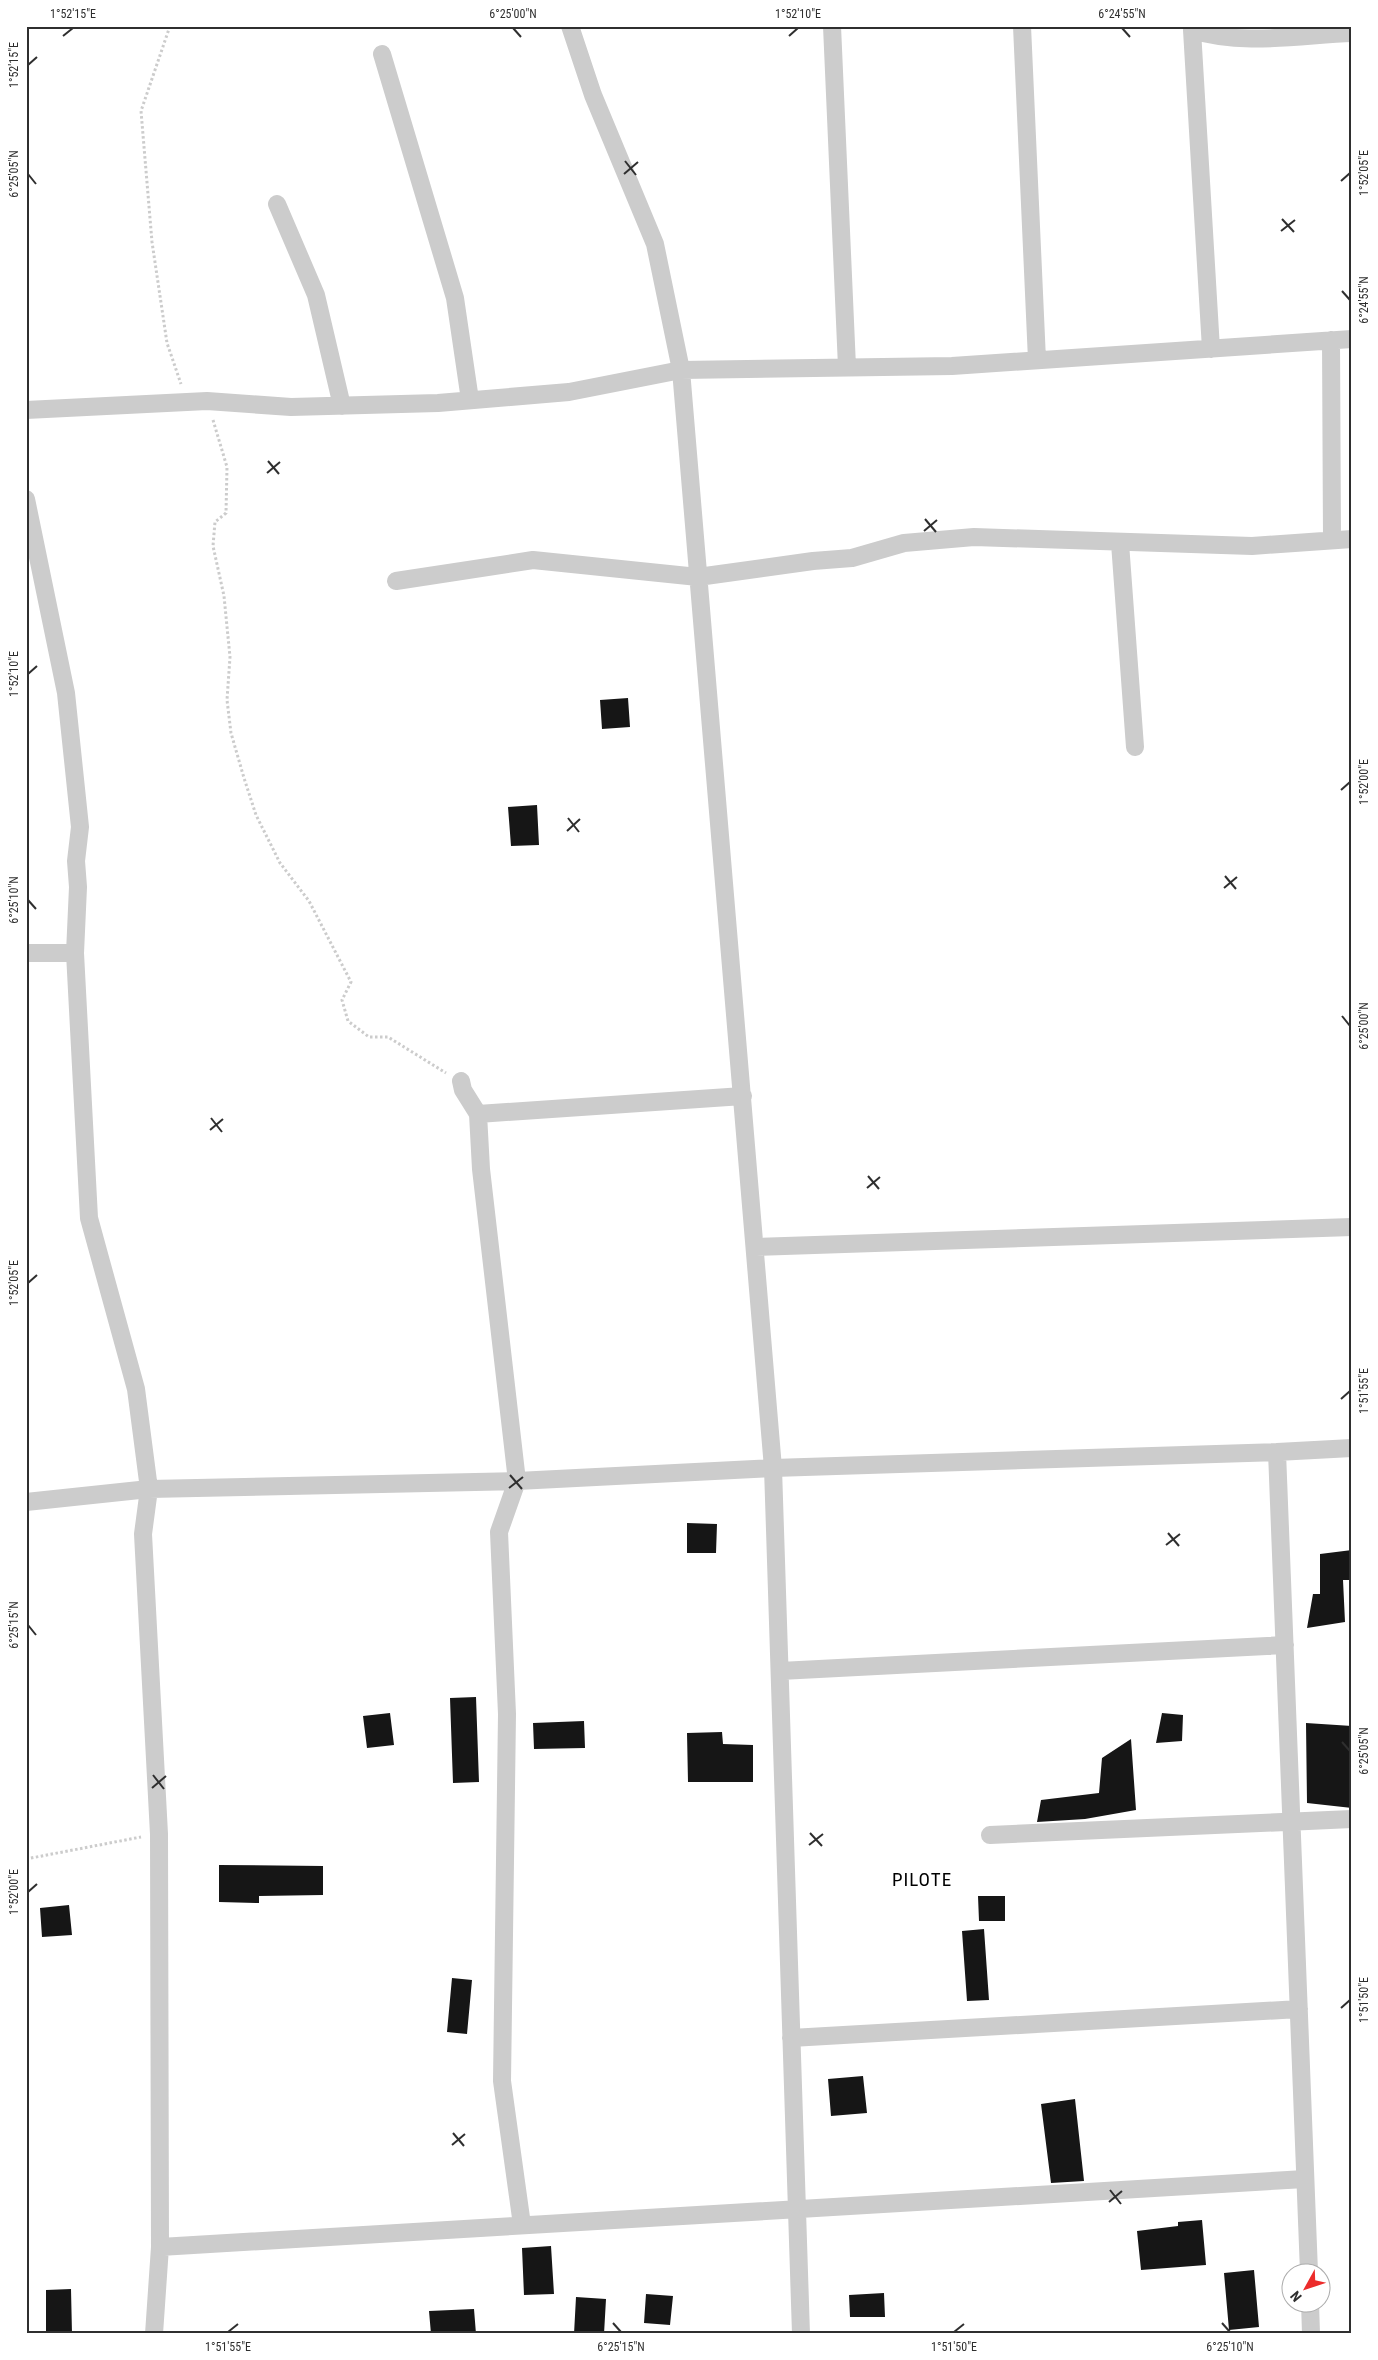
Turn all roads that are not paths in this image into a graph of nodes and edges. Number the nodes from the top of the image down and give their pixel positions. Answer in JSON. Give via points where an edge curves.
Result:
{"nodes":[{"id":1,"x":570,"y":26,"type":"edge"},
{"id":2,"x":832,"y":26,"type":"edge"},
{"id":3,"x":1022,"y":26,"type":"edge"},
{"id":4,"x":1352,"y":33,"type":"edge"},
{"id":5,"x":382,"y":54,"type":"dead end"},
{"id":6,"x":277,"y":204,"type":"dead end"},
{"id":7,"x":1352,"y":339,"type":"edge"},
{"id":8,"x":1331,"y":340,"type":"junction"},
{"id":9,"x":1211,"y":350,"type":"junction"},
{"id":10,"x":1037,"y":360,"type":"junction"},
{"id":11,"x":846,"y":367,"type":"junction"},
{"id":12,"x":681,"y":370,"type":"junction"},
{"id":13,"x":470,"y":400,"type":"junction"},
{"id":14,"x":342,"y":406,"type":"junction"},
{"id":15,"x":26,"y":410,"type":"edge"},
{"id":16,"x":26,"y":499,"type":"edge"},
{"id":17,"x":1332,"y":539,"type":"junction"},
{"id":18,"x":1352,"y":539,"type":"edge"},
{"id":19,"x":1120,"y":543,"type":"junction"},
{"id":20,"x":698,"y":577,"type":"junction"},
{"id":21,"x":396,"y":581,"type":"dead end"},
{"id":22,"x":1135,"y":747,"type":"dead end"},
{"id":23,"x":26,"y":953,"type":"edge"},
{"id":24,"x":75,"y":953,"type":"junction"},
{"id":25,"x":461,"y":1082,"type":"road end"},
{"id":26,"x":743,"y":1096,"type":"junction"},
{"id":27,"x":478,"y":1114,"type":"junction"},
{"id":28,"x":1352,"y":1227,"type":"edge"},
{"id":29,"x":756,"y":1247,"type":"junction"},
{"id":30,"x":1352,"y":1448,"type":"edge"},
{"id":31,"x":1277,"y":1452,"type":"junction"},
{"id":32,"x":773,"y":1468,"type":"junction"},
{"id":33,"x":517,"y":1481,"type":"junction"},
{"id":34,"x":149,"y":1489,"type":"junction"},
{"id":35,"x":26,"y":1502,"type":"edge"},
{"id":36,"x":1285,"y":1645,"type":"junction"},
{"id":37,"x":780,"y":1671,"type":"junction"},
{"id":38,"x":1352,"y":1819,"type":"edge"},
{"id":39,"x":1292,"y":1822,"type":"junction"},
{"id":40,"x":990,"y":1835,"type":"dead end"},
{"id":41,"x":1299,"y":2010,"type":"junction"},
{"id":42,"x":791,"y":2038,"type":"junction"},
{"id":43,"x":1305,"y":2178,"type":"junction"},
{"id":44,"x":797,"y":2209,"type":"junction"},
{"id":45,"x":522,"y":2225,"type":"junction"},
{"id":46,"x":160,"y":2247,"type":"junction"},
{"id":47,"x":1309,"y":2262,"type":"edge"},
{"id":48,"x":1310,"y":2312,"type":"edge"},
{"id":49,"x":154,"y":2334,"type":"edge"},
{"id":50,"x":801,"y":2334,"type":"edge"},
{"id":51,"x":1311,"y":2334,"type":"edge"}],
"edges":[{"from":1,"to":12,"type":"street","via":[[593,95],[655,244]]},
{"from":2,"to":11,"type":"street"},
{"from":3,"to":10,"type":"street"},
{"from":4,"to":9,"type":"street","via":[[1247,38],[1211,36],[1192,30]]},
{"from":5,"to":13,"type":"street","via":[[454,298]]},
{"from":6,"to":14,"type":"street","via":[[316,296]]},
{"from":7,"to":8,"type":"street"},
{"from":8,"to":9,"type":"street"},
{"from":8,"to":17,"type":"street"},
{"from":9,"to":10,"type":"street"},
{"from":10,"to":11,"type":"street","via":[[952,366]]},
{"from":11,"to":12,"type":"street"},
{"from":12,"to":13,"type":"street","via":[[569,392]]},
{"from":12,"to":20,"type":"street"},
{"from":13,"to":14,"type":"street"},
{"from":14,"to":15,"type":"street","via":[[186,401]]},
{"from":16,"to":24,"type":"street","via":[[66,693],[75,770],[80,827],[76,861]]},
{"from":17,"to":18,"type":"street"},
{"from":17,"to":19,"type":"street","via":[[1252,546]]},
{"from":19,"to":20,"type":"street","via":[[974,537],[904,543],[852,558]]},
{"from":19,"to":22,"type":"street"},
{"from":20,"to":21,"type":"street","via":[[533,560]]},
{"from":20,"to":26,"type":"street"},
{"from":23,"to":24,"type":"street"},
{"from":24,"to":34,"type":"street","via":[[89,1218],[136,1389]]},
{"from":25,"to":27,"type":"street"},
{"from":26,"to":27,"type":"street"},
{"from":26,"to":29,"type":"street"},
{"from":27,"to":33,"type":"street","via":[[480,1169]]},
{"from":28,"to":29,"type":"street"},
{"from":29,"to":32,"type":"street"},
{"from":30,"to":31,"type":"street"},
{"from":31,"to":32,"type":"street"},
{"from":31,"to":36,"type":"street"},
{"from":32,"to":33,"type":"street"},
{"from":32,"to":37,"type":"street"},
{"from":33,"to":34,"type":"street"},
{"from":33,"to":45,"type":"street","via":[[499,1532],[507,1714],[502,2080]]},
{"from":34,"to":35,"type":"street"},
{"from":34,"to":46,"type":"street","via":[[143,1534],[159,1834]]},
{"from":36,"to":37,"type":"street"},
{"from":36,"to":39,"type":"street"},
{"from":37,"to":42,"type":"street"},
{"from":38,"to":39,"type":"street"},
{"from":39,"to":40,"type":"street"},
{"from":39,"to":41,"type":"street"},
{"from":41,"to":42,"type":"street"},
{"from":41,"to":43,"type":"street"},
{"from":42,"to":44,"type":"street"},
{"from":43,"to":44,"type":"street"},
{"from":43,"to":47,"type":"street"},
{"from":44,"to":45,"type":"street"},
{"from":44,"to":50,"type":"street"},
{"from":45,"to":46,"type":"street"},
{"from":46,"to":49,"type":"street"},
{"from":48,"to":51,"type":"street"}]}
